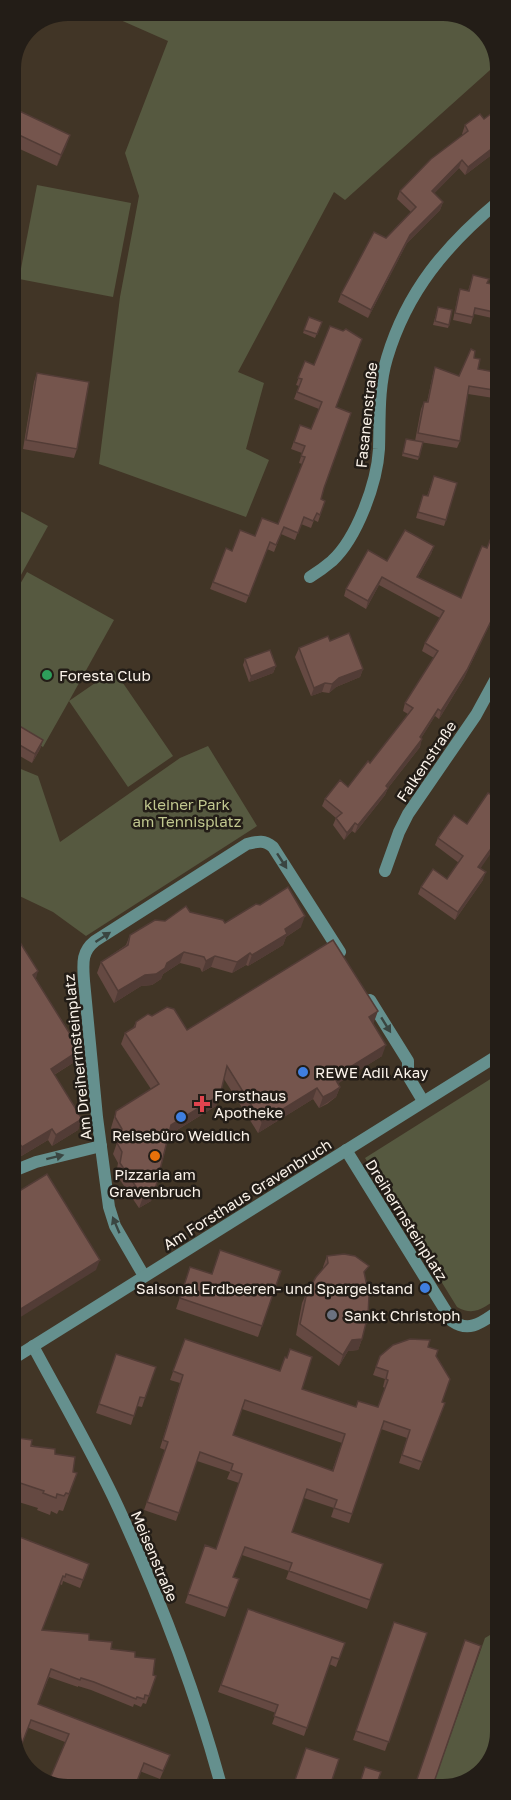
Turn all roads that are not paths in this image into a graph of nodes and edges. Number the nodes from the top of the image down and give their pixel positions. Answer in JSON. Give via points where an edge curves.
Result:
{"nodes":[{"id":1,"x":490,"y":210,"type":"edge"},
{"id":2,"x":310,"y":577,"type":"dead end"},
{"id":3,"x":490,"y":689,"type":"edge"},
{"id":4,"x":385,"y":871,"type":"dead end"},
{"id":5,"x":348,"y":965,"type":"edge"},
{"id":6,"x":366,"y":994,"type":"edge"},
{"id":7,"x":490,"y":1060,"type":"edge"},
{"id":8,"x":423,"y":1101,"type":"junction"},
{"id":9,"x":101,"y":1146,"type":"junction"},
{"id":10,"x":346,"y":1150,"type":"junction"},
{"id":11,"x":21,"y":1168,"type":"edge"},
{"id":12,"x":144,"y":1276,"type":"junction"},
{"id":13,"x":490,"y":1316,"type":"edge"},
{"id":14,"x":33,"y":1346,"type":"junction"},
{"id":15,"x":21,"y":1354,"type":"edge"},
{"id":16,"x":219,"y":1779,"type":"edge"}],
"edges":[{"from":1,"to":2,"type":"street","name":"Fasanenstraße","via":[[453,242],[403,316],[386,361],[377,465],[370,493],[343,549]]},
{"from":3,"to":4,"type":"street","name":"Falkenstraße","via":[[408,814]]},
{"from":9,"to":5,"type":"street","name":"Am Dreiherrnsteinplatz","one_way":true,"via":[[82,963],[84,952],[95,941],[247,844],[259,841],[273,847]]},
{"from":6,"to":8,"type":"street","one_way":true,"via":[[408,1061],[408,1076]]},
{"from":7,"to":8,"type":"street","name":"Am Forsthaus Gravenbruch"},
{"from":8,"to":10,"type":"street","name":"Am Forsthaus Gravenbruch"},
{"from":11,"to":9,"type":"street","one_way":true},
{"from":12,"to":9,"type":"street","name":"Am Dreiherrnsteinplatz","one_way":true,"via":[[112,1217]]},
{"from":10,"to":12,"type":"street","name":"Am Forsthaus Gravenbruch"},
{"from":10,"to":13,"type":"street","name":"Dreiherrnsteinplatz","via":[[452,1321],[468,1328]]},
{"from":12,"to":14,"type":"street","name":"Am Forsthaus Gravenbruch"},
{"from":14,"to":15,"type":"street","name":"Am Forsthaus Gravenbruch"},
{"from":14,"to":16,"type":"street","name":"Meisenstraße","via":[[118,1507],[158,1599],[186,1672]]}]}
